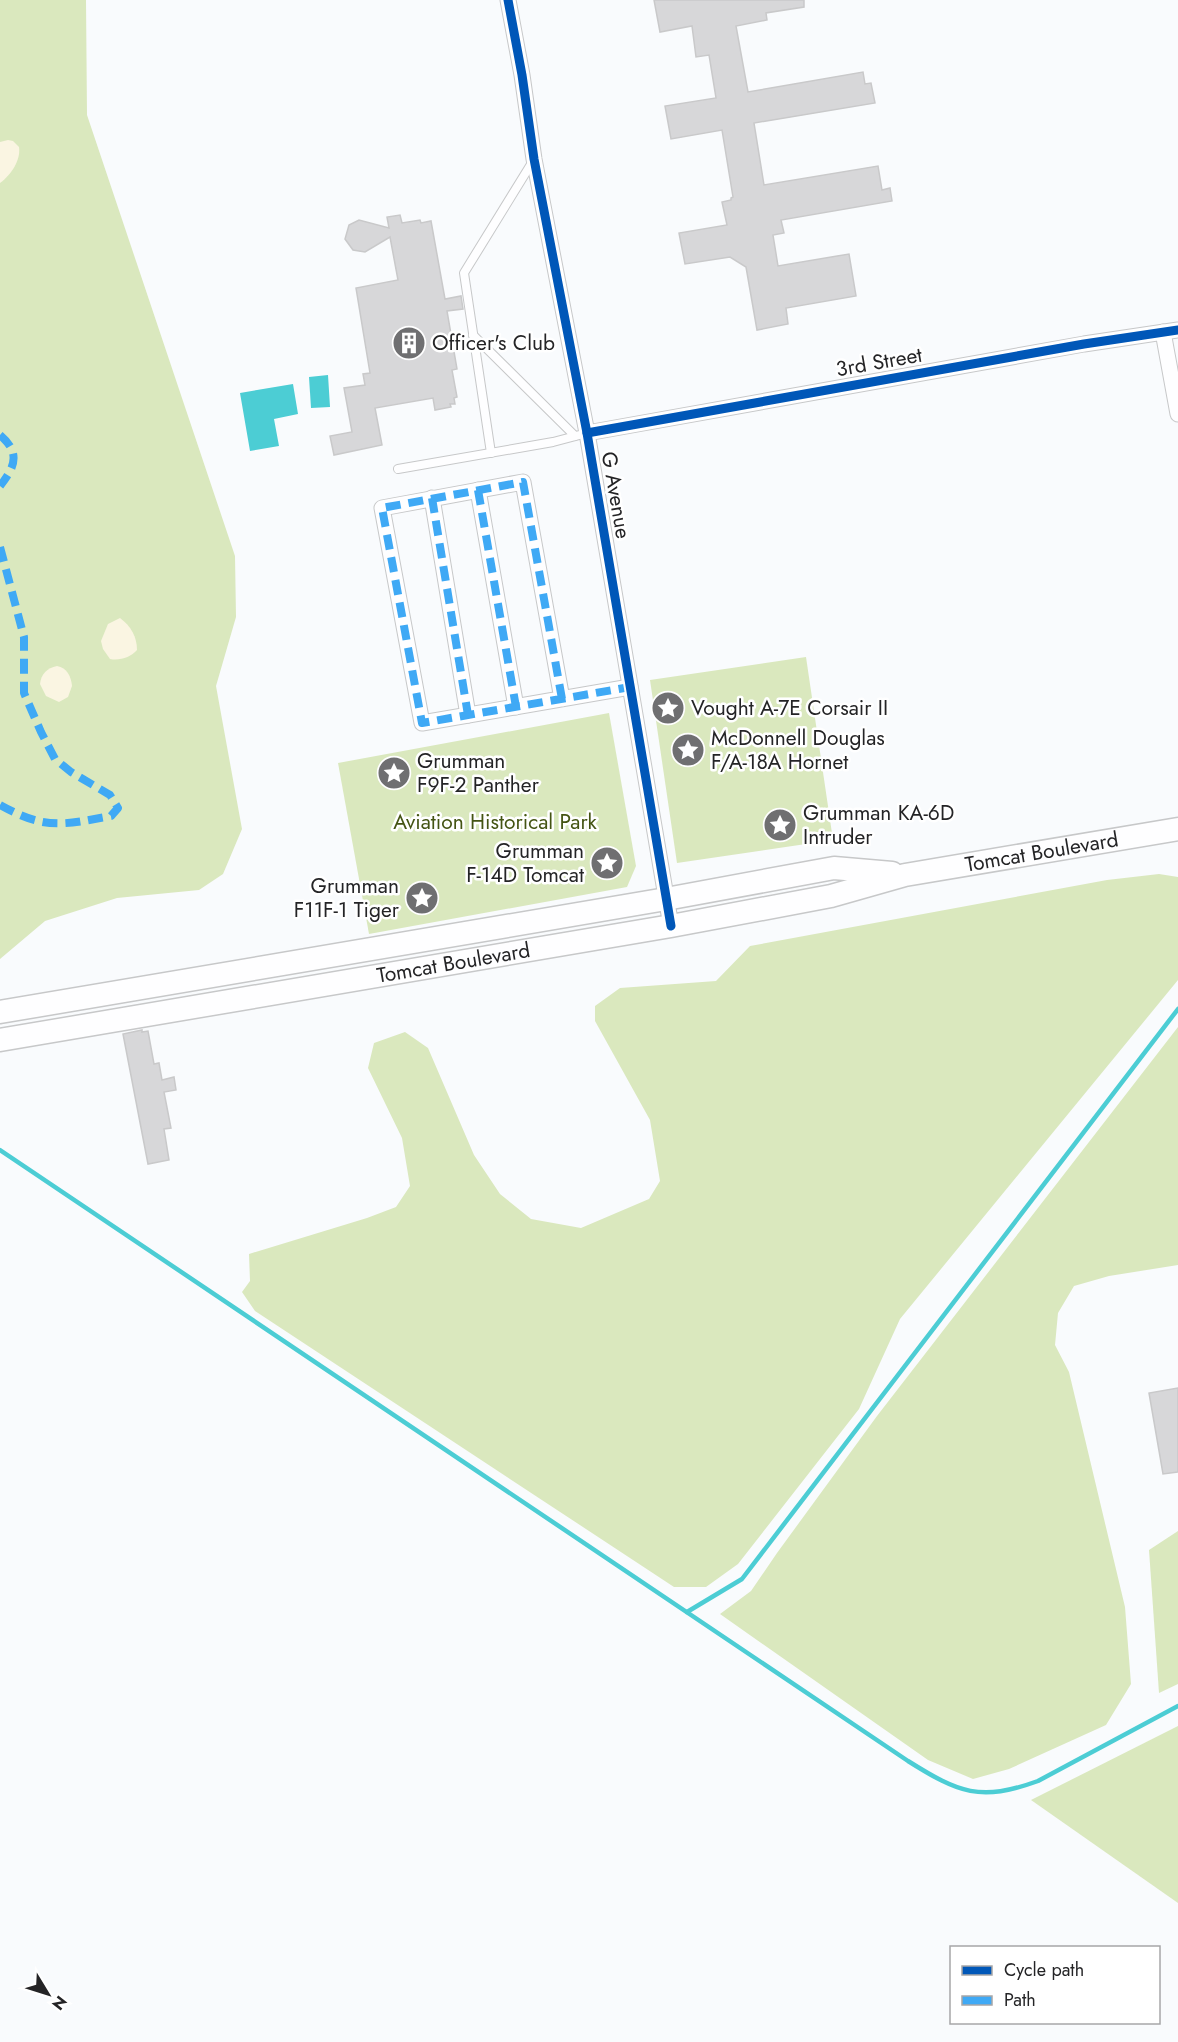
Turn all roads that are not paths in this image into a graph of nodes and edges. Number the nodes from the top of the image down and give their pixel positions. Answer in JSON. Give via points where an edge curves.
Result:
{"nodes":[{"id":1,"x":508,"y":0,"type":"edge"},
{"id":2,"x":534,"y":159,"type":"junction"},
{"id":3,"x":1171,"y":331,"type":"edge"},
{"id":4,"x":473,"y":335,"type":"junction"},
{"id":5,"x":1178,"y":414,"type":"edge"},
{"id":6,"x":581,"y":435,"type":"junction"},
{"id":7,"x":491,"y":453,"type":"junction"},
{"id":8,"x":398,"y":469,"type":"dead end"},
{"id":9,"x":478,"y":490,"type":"junction"},
{"id":10,"x":432,"y":498,"type":"junction"},
{"id":11,"x":630,"y":687,"type":"junction"},
{"id":12,"x":562,"y":699,"type":"junction"},
{"id":13,"x":516,"y":707,"type":"junction"},
{"id":14,"x":468,"y":715,"type":"junction"},
{"id":15,"x":1178,"y":829,"type":"edge"},
{"id":16,"x":905,"y":874,"type":"junction"},
{"id":17,"x":666,"y":898,"type":"junction"},
{"id":18,"x":671,"y":926,"type":"junction"},
{"id":19,"x":0,"y":1012,"type":"edge"},
{"id":20,"x":0,"y":1040,"type":"edge"}],
"edges":[{"from":1,"to":2,"type":"street","name":"G Avenue"},
{"from":2,"to":4,"type":"lane","via":[[464,273]]},
{"from":2,"to":6,"type":"street","name":"G Avenue"},
{"from":3,"to":5,"type":"street"},
{"from":3,"to":6,"type":"street","name":"3rd Street"},
{"from":4,"to":6,"type":"lane"},
{"from":4,"to":7,"type":"lane"},
{"from":6,"to":7,"type":"lane"},
{"from":6,"to":11,"type":"street","name":"G Avenue"},
{"from":7,"to":8,"type":"lane"},
{"from":9,"to":10,"type":"street"},
{"from":9,"to":12,"type":"street","via":[[523,482]]},
{"from":9,"to":13,"type":"street"},
{"from":10,"to":14,"type":"street"},
{"from":10,"to":14,"type":"street","via":[[382,508],[422,723]]},
{"from":11,"to":12,"type":"street"},
{"from":11,"to":17,"type":"street","name":"G Avenue"},
{"from":12,"to":13,"type":"street"},
{"from":13,"to":14,"type":"street"},
{"from":15,"to":16,"type":"main road","name":"Tomcat Boulevard"},
{"from":16,"to":17,"type":"main road","name":"Tomcat Boulevard","via":[[834,868]]},
{"from":16,"to":18,"type":"main road","name":"Tomcat Boulevard","via":[[831,896]]},
{"from":17,"to":18,"type":"street","name":"G Avenue"},
{"from":17,"to":19,"type":"main road","name":"Tomcat Boulevard"},
{"from":18,"to":20,"type":"main road","name":"Tomcat Boulevard"}]}
